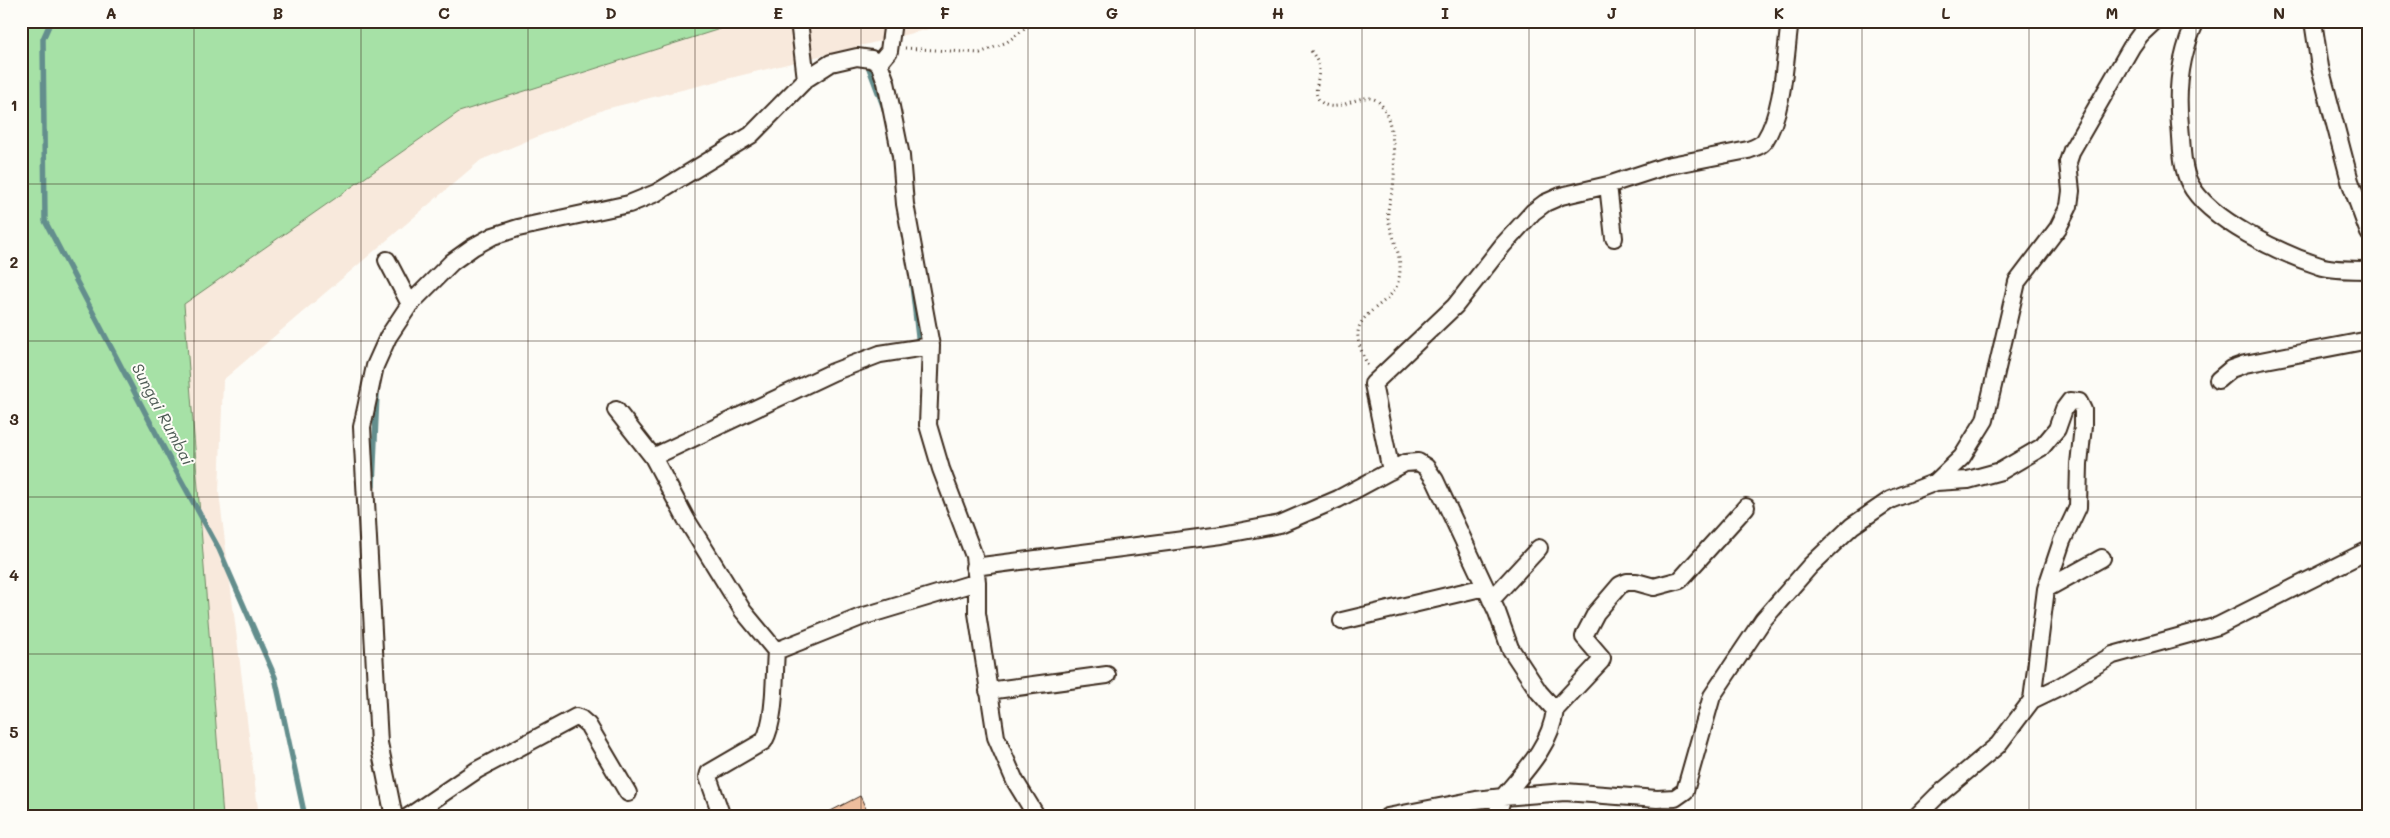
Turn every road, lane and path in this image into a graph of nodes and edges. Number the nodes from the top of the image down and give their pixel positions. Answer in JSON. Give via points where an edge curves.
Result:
{"nodes":[{"id":1,"x":799,"y":21,"type":"edge"},
{"id":2,"x":893,"y":21,"type":"edge"},
{"id":3,"x":1035,"y":21,"type":"edge"},
{"id":4,"x":1790,"y":21,"type":"edge"},
{"id":5,"x":2155,"y":21,"type":"edge"},
{"id":6,"x":2196,"y":21,"type":"edge"},
{"id":7,"x":2313,"y":21,"type":"edge"},
{"id":8,"x":1311,"y":51,"type":"dead end"},
{"id":9,"x":884,"y":57,"type":"junction"},
{"id":10,"x":806,"y":79,"type":"junction"},
{"id":11,"x":1608,"y":185,"type":"junction"},
{"id":12,"x":2369,"y":233,"type":"edge"},
{"id":13,"x":1614,"y":238,"type":"dead end"},
{"id":14,"x":387,"y":260,"type":"dead end"},
{"id":15,"x":2369,"y":270,"type":"edge"},
{"id":16,"x":410,"y":304,"type":"junction"},
{"id":17,"x":2369,"y":340,"type":"edge"},
{"id":18,"x":931,"y":346,"type":"junction"},
{"id":19,"x":2218,"y":380,"type":"dead end"},
{"id":20,"x":1374,"y":384,"type":"junction"},
{"id":21,"x":616,"y":410,"type":"dead end"},
{"id":22,"x":653,"y":457,"type":"junction"},
{"id":23,"x":1390,"y":471,"type":"junction"},
{"id":24,"x":1936,"y":482,"type":"junction"},
{"id":25,"x":1746,"y":507,"type":"dead end"},
{"id":26,"x":1539,"y":548,"type":"dead end"},
{"id":27,"x":2369,"y":550,"type":"edge"},
{"id":28,"x":2102,"y":558,"type":"dead end"},
{"id":29,"x":976,"y":575,"type":"junction"},
{"id":30,"x":2046,"y":589,"type":"junction"},
{"id":31,"x":1488,"y":594,"type":"junction"},
{"id":32,"x":1342,"y":621,"type":"dead end"},
{"id":33,"x":776,"y":651,"type":"junction"},
{"id":34,"x":1107,"y":675,"type":"dead end"},
{"id":35,"x":988,"y":691,"type":"junction"},
{"id":36,"x":2032,"y":700,"type":"junction"},
{"id":37,"x":1555,"y":710,"type":"junction"},
{"id":38,"x":628,"y":793,"type":"dead end"},
{"id":39,"x":1503,"y":797,"type":"junction"},
{"id":40,"x":721,"y":814,"type":"dead end"},
{"id":41,"x":1030,"y":815,"type":"edge"},
{"id":42,"x":394,"y":817,"type":"edge"},
{"id":43,"x":408,"y":817,"type":"edge"},
{"id":44,"x":1387,"y":817,"type":"edge"},
{"id":45,"x":1496,"y":817,"type":"edge"},
{"id":46,"x":1916,"y":817,"type":"edge"}],
"edges":[{"from":1,"to":10,"type":"street"},
{"from":2,"to":9,"type":"street"},
{"from":3,"to":9,"type":"path","via":[[1007,42],[980,53],[897,47]]},
{"from":4,"to":11,"type":"street","via":[[1774,118],[1760,145],[1666,166]]},
{"from":5,"to":24,"type":"street","via":[[2132,46],[2068,158],[2069,206],[2058,228],[2017,282],[1985,420],[1962,457]]},
{"from":6,"to":15,"type":"street","via":[[2182,56],[2178,102],[2186,172],[2196,194],[2213,211],[2259,240],[2321,267]]},
{"from":7,"to":12,"type":"street","via":[[2320,67],[2350,181]]},
{"from":8,"to":20,"type":"path","via":[[1318,64],[1316,94],[1319,101],[1326,106],[1336,106],[1373,98],[1382,105],[1391,130],[1394,171],[1388,215],[1400,264],[1398,282],[1393,292],[1364,318],[1358,333]]},
{"from":9,"to":10,"type":"street","via":[[844,59],[831,63]]},
{"from":9,"to":18,"type":"street"},
{"from":10,"to":16,"type":"street","via":[[751,135],[656,193],[629,204],[493,236],[452,262]]},
{"from":11,"to":13,"type":"street"},
{"from":11,"to":20,"type":"street","via":[[1561,196],[1538,207],[1502,246],[1455,306]]},
{"from":14,"to":16,"type":"street"},
{"from":16,"to":42,"type":"street","via":[[388,337],[375,366],[362,427],[379,743]]},
{"from":17,"to":19,"type":"street","via":[[2245,364],[2230,369]]},
{"from":18,"to":22,"type":"street","via":[[880,354],[833,372]]},
{"from":18,"to":29,"type":"street","via":[[928,425],[974,556]]},
{"from":20,"to":23,"type":"street"},
{"from":21,"to":22,"type":"street"},
{"from":22,"to":33,"type":"street","via":[[686,519],[743,611]]},
{"from":23,"to":29,"type":"street","via":[[1338,499],[1280,524]]},
{"from":23,"to":31,"type":"street","via":[[1405,463],[1418,462],[1426,467]]},
{"from":24,"to":30,"type":"street","via":[[1968,480],[2001,471],[2042,448],[2057,429],[2070,401],[2079,402],[2083,410],[2083,426],[2078,508],[2062,541]]},
{"from":24,"to":39,"type":"street","via":[[1890,500],[1852,526],[1768,613],[1712,696],[1685,791],[1675,798],[1666,799],[1565,792]]},
{"from":25,"to":37,"type":"street","via":[[1680,580],[1654,587],[1636,582],[1620,585],[1596,613],[1584,637],[1602,658],[1601,661]]},
{"from":26,"to":31,"type":"street"},
{"from":27,"to":36,"type":"street","via":[[2218,626],[2113,655]]},
{"from":28,"to":30,"type":"street"},
{"from":29,"to":33,"type":"street"},
{"from":29,"to":35,"type":"street","via":[[977,614]]},
{"from":30,"to":36,"type":"street"},
{"from":31,"to":32,"type":"street"},
{"from":31,"to":37,"type":"street","via":[[1510,648]]},
{"from":33,"to":40,"type":"street","via":[[767,737],[709,773]]},
{"from":34,"to":35,"type":"street"},
{"from":35,"to":41,"type":"street","via":[[996,737]]},
{"from":36,"to":46,"type":"street","via":[[1998,745]]},
{"from":37,"to":39,"type":"street","via":[[1553,727],[1534,760]]},
{"from":38,"to":43,"type":"street","via":[[588,725],[576,717],[478,770]]},
{"from":39,"to":44,"type":"street"},
{"from":39,"to":45,"type":"street"}]}
